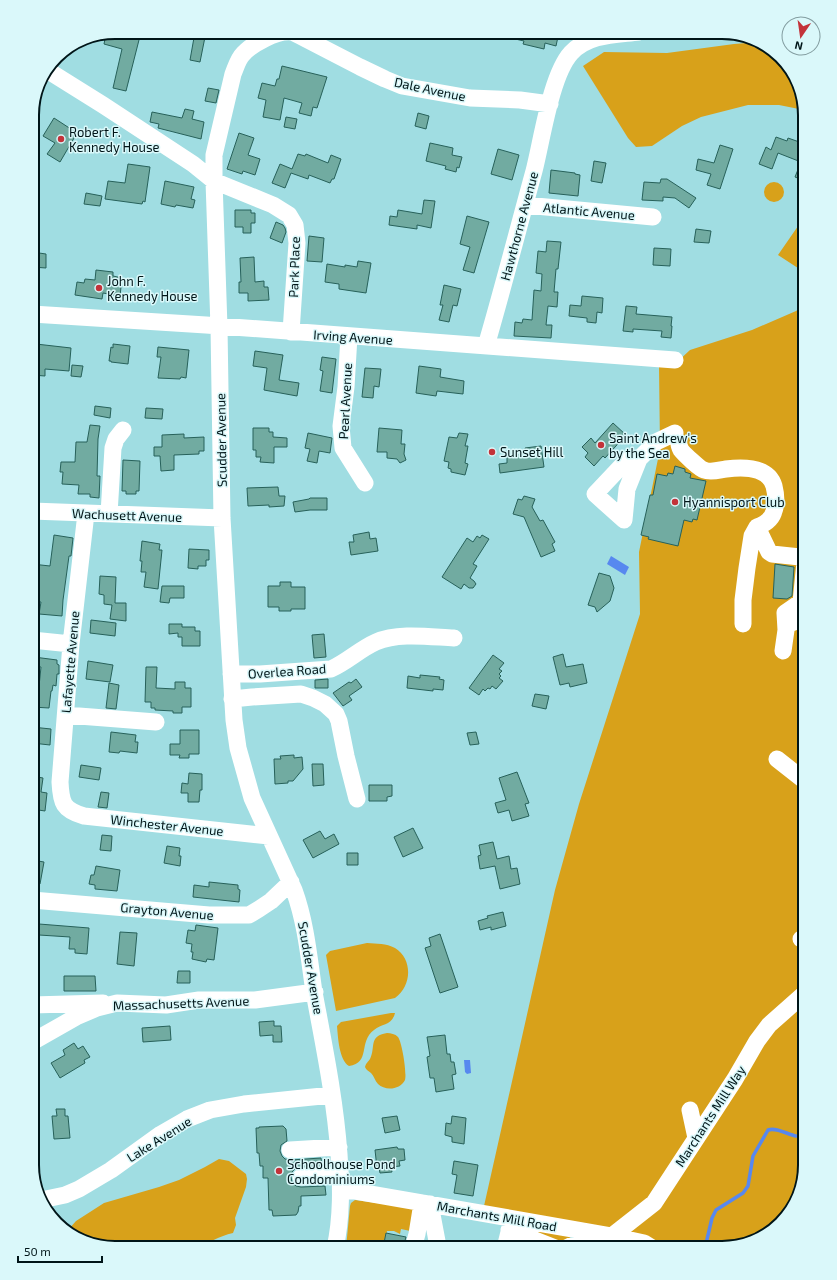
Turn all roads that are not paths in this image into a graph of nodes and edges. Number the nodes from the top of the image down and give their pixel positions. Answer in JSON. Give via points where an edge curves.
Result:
{"nodes":[{"id":1,"x":265,"y":39,"type":"edge"},
{"id":2,"x":306,"y":39,"type":"edge"},
{"id":3,"x":593,"y":39,"type":"edge"},
{"id":4,"x":52,"y":73,"type":"edge"},
{"id":5,"x":550,"y":104,"type":"junction"},
{"id":6,"x":214,"y":182,"type":"junction"},
{"id":7,"x":524,"y":205,"type":"junction"},
{"id":8,"x":653,"y":217,"type":"dead end"},
{"id":9,"x":39,"y":314,"type":"edge"},
{"id":10,"x":218,"y":327,"type":"junction"},
{"id":11,"x":291,"y":332,"type":"junction"},
{"id":12,"x":349,"y":336,"type":"junction"},
{"id":13,"x":486,"y":346,"type":"junction"},
{"id":14,"x":675,"y":360,"type":"dead end"},
{"id":15,"x":123,"y":430,"type":"dead end"},
{"id":16,"x":639,"y":459,"type":"dead end"},
{"id":17,"x":365,"y":483,"type":"dead end"},
{"id":18,"x":39,"y":511,"type":"edge"},
{"id":19,"x":85,"y":514,"type":"junction"},
{"id":20,"x":110,"y":514,"type":"junction"},
{"id":21,"x":222,"y":518,"type":"junction"},
{"id":22,"x":757,"y":527,"type":"junction"},
{"id":23,"x":798,"y":557,"type":"edge"},
{"id":24,"x":798,"y":603,"type":"edge"},
{"id":25,"x":798,"y":620,"type":"edge"},
{"id":26,"x":743,"y":624,"type":"dead end"},
{"id":27,"x":786,"y":625,"type":"junction"},
{"id":28,"x":454,"y":638,"type":"dead end"},
{"id":29,"x":39,"y":641,"type":"edge"},
{"id":30,"x":71,"y":644,"type":"junction"},
{"id":31,"x":783,"y":651,"type":"dead end"},
{"id":32,"x":231,"y":674,"type":"junction"},
{"id":33,"x":232,"y":699,"type":"junction"},
{"id":34,"x":66,"y":715,"type":"junction"},
{"id":35,"x":156,"y":722,"type":"dead end"},
{"id":36,"x":777,"y":759,"type":"dead end"},
{"id":37,"x":798,"y":776,"type":"edge"},
{"id":38,"x":357,"y":799,"type":"dead end"},
{"id":39,"x":67,"y":808,"type":"joint"},
{"id":40,"x":269,"y":836,"type":"junction"},
{"id":41,"x":291,"y":882,"type":"junction"},
{"id":42,"x":39,"y":901,"type":"edge"},
{"id":43,"x":315,"y":992,"type":"junction"},
{"id":44,"x":798,"y":999,"type":"edge"},
{"id":45,"x":117,"y":1003,"type":"junction"},
{"id":46,"x":39,"y":1005,"type":"edge"},
{"id":47,"x":39,"y":1038,"type":"edge"},
{"id":48,"x":332,"y":1095,"type":"junction"},
{"id":49,"x":690,"y":1110,"type":"dead end"},
{"id":50,"x":696,"y":1138,"type":"junction"},
{"id":51,"x":339,"y":1147,"type":"junction"},
{"id":52,"x":290,"y":1150,"type":"dead end"},
{"id":53,"x":341,"y":1174,"type":"junction"},
{"id":54,"x":301,"y":1177,"type":"dead end"},
{"id":55,"x":341,"y":1191,"type":"junction"},
{"id":56,"x":47,"y":1199,"type":"edge"},
{"id":57,"x":426,"y":1204,"type":"junction"},
{"id":58,"x":636,"y":1217,"type":"junction"},
{"id":59,"x":511,"y":1224,"type":"junction"},
{"id":60,"x":582,"y":1231,"type":"junction"},
{"id":61,"x":612,"y":1236,"type":"junction"},
{"id":62,"x":336,"y":1241,"type":"edge"},
{"id":63,"x":415,"y":1241,"type":"edge"},
{"id":64,"x":436,"y":1241,"type":"edge"},
{"id":65,"x":507,"y":1241,"type":"edge"},
{"id":66,"x":542,"y":1241,"type":"edge"},
{"id":67,"x":578,"y":1241,"type":"edge"},
{"id":68,"x":630,"y":1241,"type":"edge"},
{"id":69,"x":646,"y":1241,"type":"edge"}],
"edges":[{"from":1,"to":6,"type":"street","name":"Dale Avenue","via":[[243,54],[233,74],[214,155]]},
{"from":2,"to":5,"type":"street","name":"Dale Avenue","via":[[385,80],[402,86],[470,98]]},
{"from":3,"to":5,"type":"street","name":"Hawthorne Avenue","via":[[586,41],[565,60]]},
{"from":4,"to":6,"type":"street","via":[[193,164]]},
{"from":5,"to":7,"type":"street","name":"Hawthorne Avenue"},
{"from":6,"to":10,"type":"street","name":"Scudder Avenue"},
{"from":6,"to":11,"type":"street","name":"Park Place","via":[[273,205],[290,215],[295,225],[297,242]]},
{"from":7,"to":8,"type":"street","name":"Atlantic Avenue"},
{"from":7,"to":13,"type":"street","name":"Hawthorne Avenue"},
{"from":9,"to":10,"type":"street","name":"Irving Avenue"},
{"from":10,"to":11,"type":"street","name":"Irving Avenue"},
{"from":10,"to":21,"type":"street","name":"Scudder Avenue"},
{"from":11,"to":12,"type":"street","name":"Irving Avenue"},
{"from":12,"to":13,"type":"street","name":"Irving Avenue"},
{"from":12,"to":17,"type":"street","name":"Pearl Avenue","via":[[341,426],[343,448]]},
{"from":13,"to":14,"type":"street","name":"Irving Avenue"},
{"from":15,"to":20,"type":"street","via":[[113,448]]},
{"from":16,"to":22,"type":"street","via":[[656,442],[677,439],[681,450],[698,467],[705,470],[711,472],[748,468],[768,476],[775,492],[774,511],[768,521]]},
{"from":18,"to":19,"type":"street","name":"Wachusett Avenue"},
{"from":19,"to":20,"type":"street","name":"Wachusett Avenue"},
{"from":19,"to":30,"type":"street","name":"Lafayette Avenue"},
{"from":20,"to":21,"type":"street","name":"Wachusett Avenue"},
{"from":21,"to":32,"type":"street","name":"Scudder Avenue"},
{"from":22,"to":23,"type":"street","via":[[769,552]]},
{"from":22,"to":26,"type":"street","via":[[752,536],[747,568]]},
{"from":24,"to":27,"type":"street","via":[[785,613]]},
{"from":25,"to":27,"type":"street"},
{"from":27,"to":31,"type":"street"},
{"from":28,"to":32,"type":"street","name":"Overlea Road","via":[[389,637],[331,669]]},
{"from":29,"to":30,"type":"street"},
{"from":30,"to":34,"type":"street","name":"Lafayette Avenue"},
{"from":32,"to":33,"type":"street","name":"Scudder Avenue"},
{"from":33,"to":38,"type":"street","via":[[301,694],[325,704],[336,714]]},
{"from":33,"to":40,"type":"street","name":"Scudder Avenue","via":[[238,748],[249,789]]},
{"from":34,"to":35,"type":"street"},
{"from":34,"to":39,"type":"street","name":"Lafayette Avenue","via":[[60,798]]},
{"from":36,"to":37,"type":"street"},
{"from":39,"to":40,"type":"street","name":"Winchester Avenue","via":[[72,813],[84,816]]},
{"from":40,"to":41,"type":"street","name":"Scudder Avenue"},
{"from":41,"to":42,"type":"street","name":"Grayton Avenue","via":[[271,901],[249,915],[209,915]]},
{"from":41,"to":43,"type":"street","name":"Scudder Avenue","via":[[300,912]]},
{"from":43,"to":45,"type":"street","name":"Massachusetts Avenue","via":[[254,1000],[199,1000],[166,1005]]},
{"from":43,"to":48,"type":"street","name":"Scudder Avenue"},
{"from":44,"to":50,"type":"street","name":"Marchants Mill Way","via":[[769,1025],[757,1041]]},
{"from":45,"to":46,"type":"street"},
{"from":45,"to":47,"type":"street","name":"Massachusetts Avenue","via":[[76,1017]]},
{"from":48,"to":51,"type":"street","name":"Scudder Avenue"},
{"from":48,"to":56,"type":"street","name":"Lake Avenue","via":[[210,1110],[187,1119],[161,1134],[111,1170],[79,1189]]},
{"from":49,"to":50,"type":"street"},
{"from":50,"to":58,"type":"street","name":"Marchants Mill Way","via":[[654,1203]]},
{"from":51,"to":52,"type":"street"},
{"from":51,"to":53,"type":"street","name":"Scudder Avenue"},
{"from":53,"to":54,"type":"street"},
{"from":53,"to":55,"type":"street","name":"Scudder Avenue"},
{"from":55,"to":57,"type":"street","name":"Marchants Mill Road"},
{"from":55,"to":62,"type":"street","name":"Scudder Avenue"},
{"from":57,"to":59,"type":"street","name":"Marchants Mill Road"},
{"from":57,"to":63,"type":"street"},
{"from":57,"to":64,"type":"street"},
{"from":58,"to":61,"type":"street","name":"Marchants Mill Way"},
{"from":58,"to":69,"type":"street"},
{"from":59,"to":60,"type":"street","name":"Marchants Mill Road"},
{"from":59,"to":65,"type":"street"},
{"from":59,"to":66,"type":"street"},
{"from":60,"to":61,"type":"street","name":"Marchants Mill Road"},
{"from":60,"to":67,"type":"street"},
{"from":61,"to":68,"type":"street","name":"Marchants Mill Road"}]}
